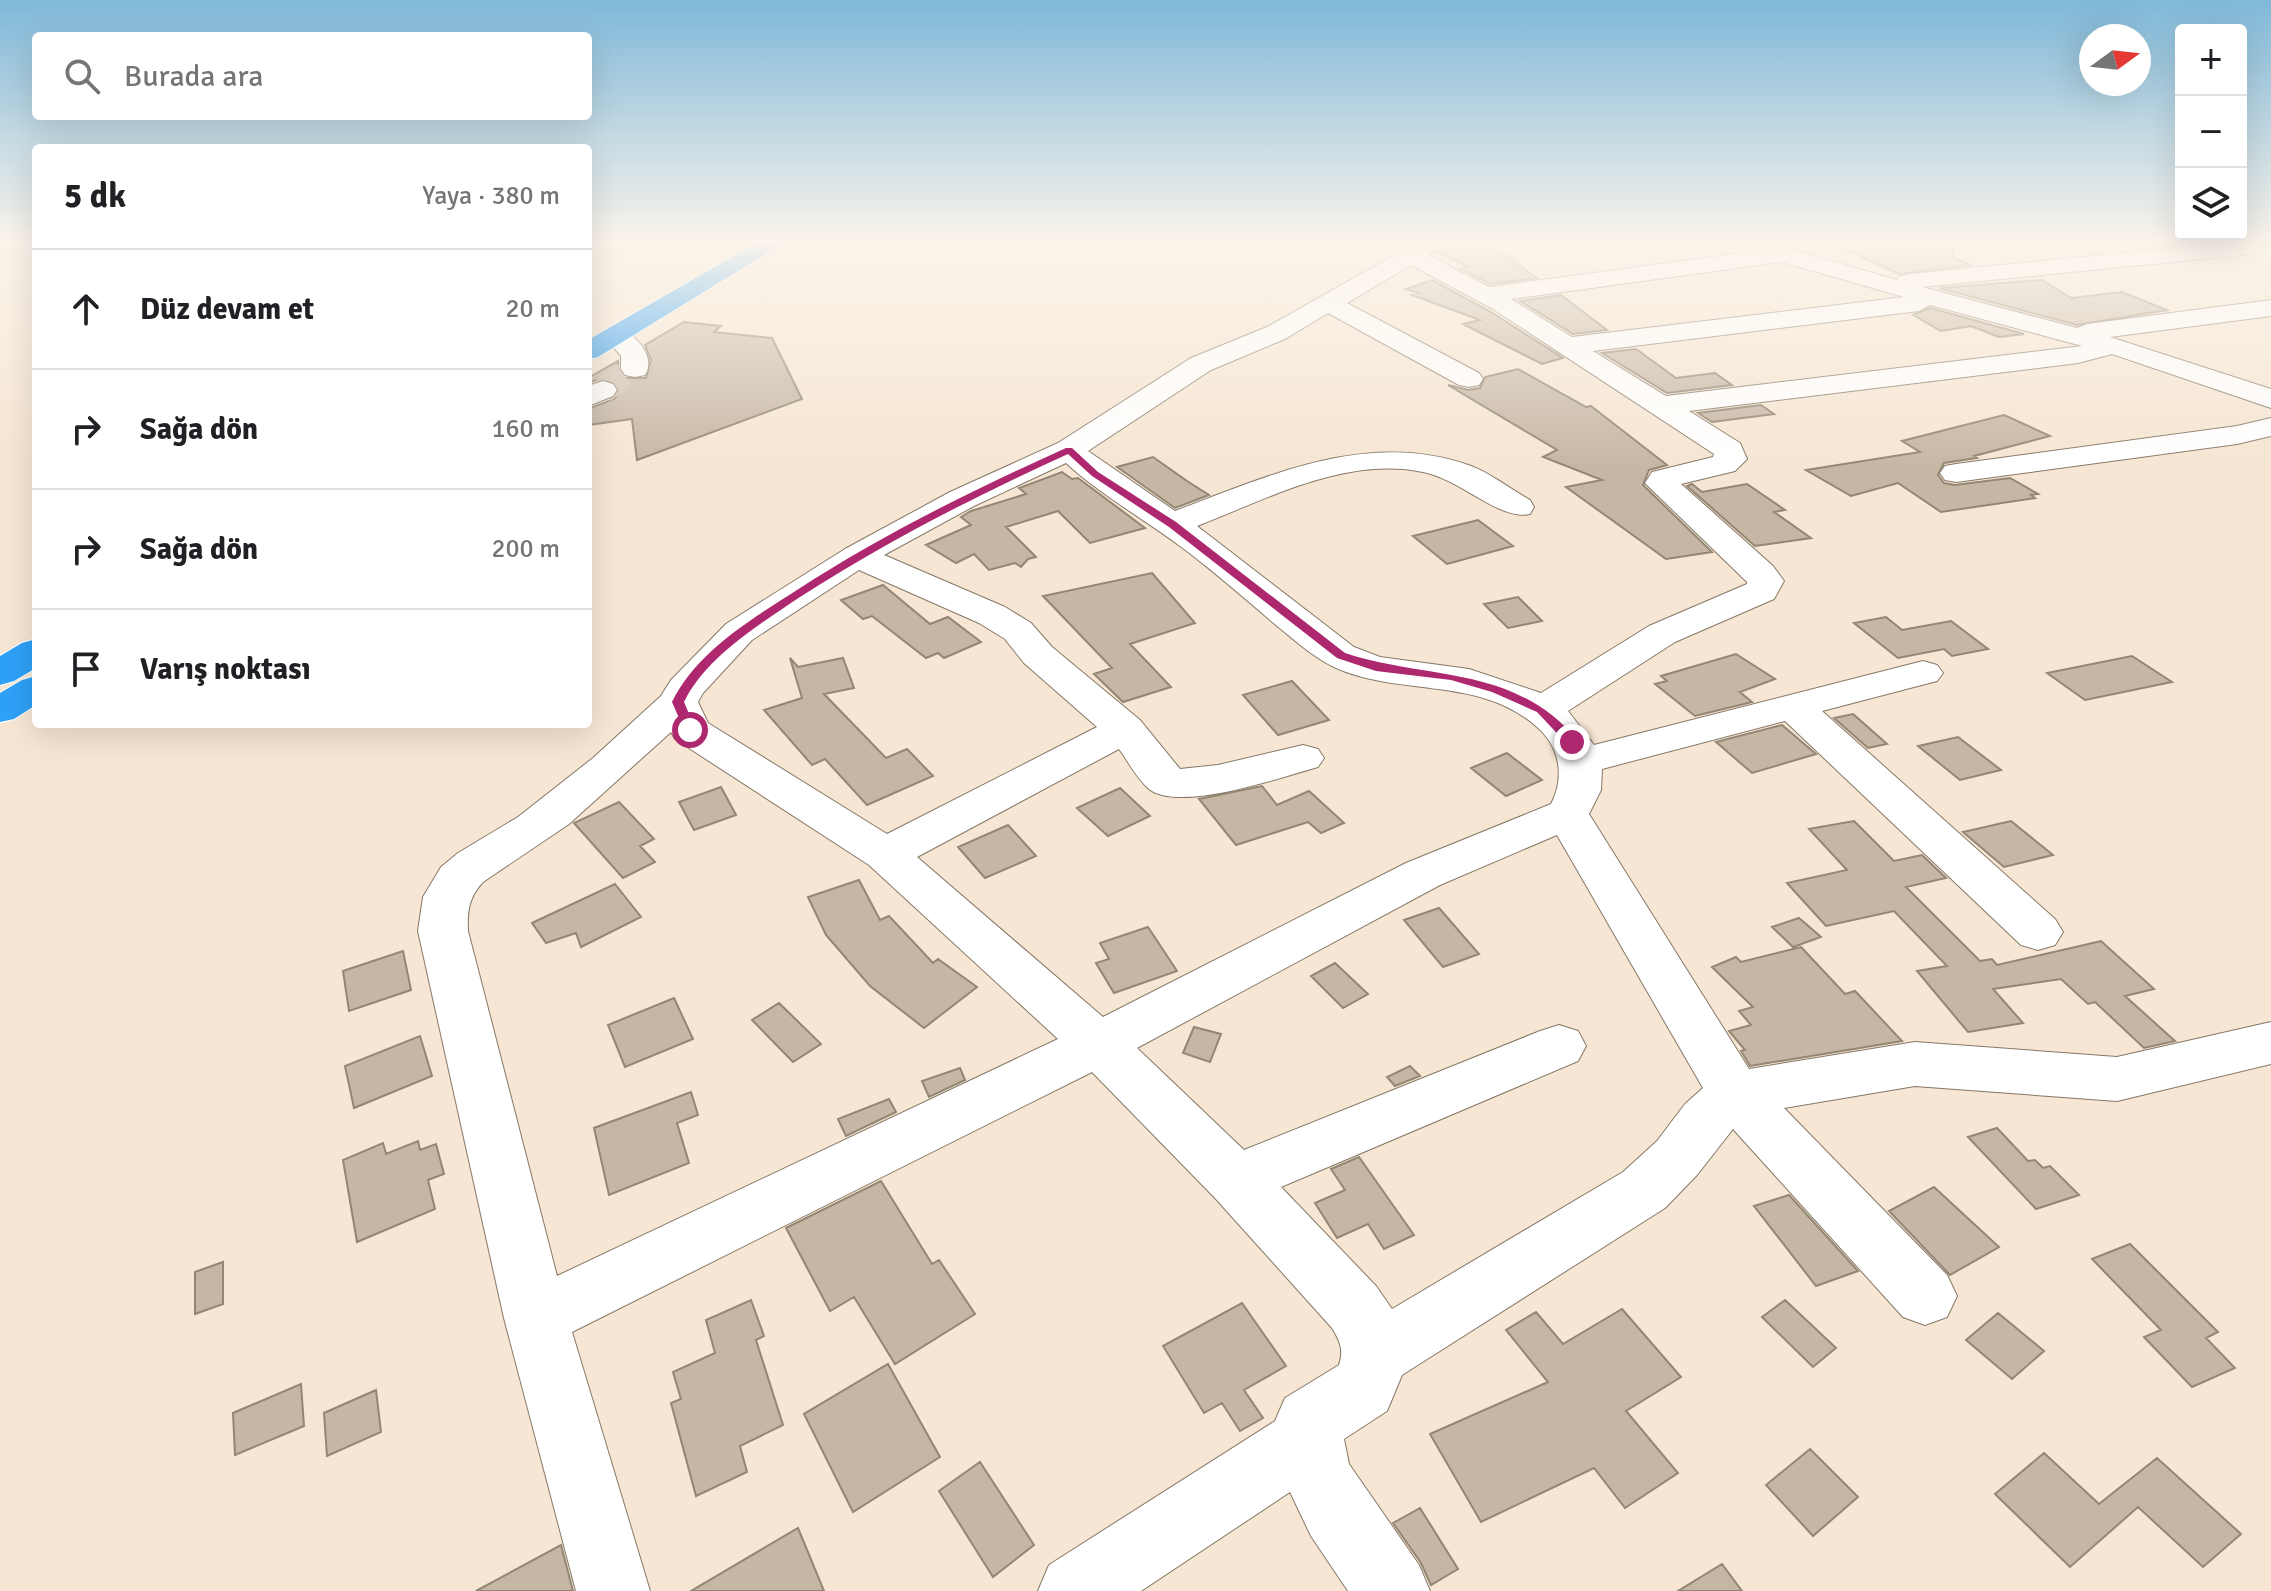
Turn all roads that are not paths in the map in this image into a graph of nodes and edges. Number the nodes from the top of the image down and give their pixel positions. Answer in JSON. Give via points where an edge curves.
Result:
{"nodes":[{"id":1,"x":648,"y":316,"type":"edge"},
{"id":2,"x":1307,"y":316,"type":"edge"},
{"id":3,"x":1353,"y":316,"type":"edge"},
{"id":4,"x":1520,"y":316,"type":"edge"},
{"id":5,"x":1816,"y":316,"type":"edge"},
{"id":6,"x":2001,"y":316,"type":"edge"},
{"id":7,"x":2207,"y":316,"type":"edge"},
{"id":8,"x":2068,"y":334,"type":"junction"},
{"id":9,"x":616,"y":335,"type":"junction"},
{"id":10,"x":1568,"y":346,"type":"junction"},
{"id":11,"x":2112,"y":346,"type":"junction"},
{"id":12,"x":592,"y":349,"type":"tunnel mouth"},
{"id":13,"x":635,"y":369,"type":"dead end"},
{"id":14,"x":2271,"y":376,"type":"edge"},
{"id":15,"x":1469,"y":379,"type":"dead end"},
{"id":16,"x":2221,"y":382,"type":"junction"},
{"id":17,"x":2271,"y":399,"type":"edge"},
{"id":18,"x":1659,"y":406,"type":"junction"},
{"id":19,"x":2271,"y":427,"type":"edge"},
{"id":20,"x":1069,"y":450,"type":"junction"},
{"id":21,"x":1956,"y":473,"type":"dead end"},
{"id":22,"x":1518,"y":507,"type":"dead end"},
{"id":23,"x":1172,"y":524,"type":"junction"},
{"id":24,"x":857,"y":556,"type":"junction"},
{"id":25,"x":32,"y":653,"type":"edge"},
{"id":26,"x":0,"y":673,"type":"edge"},
{"id":27,"x":1923,"y":673,"type":"dead end"},
{"id":28,"x":32,"y":690,"type":"edge"},
{"id":29,"x":678,"y":702,"type":"junction"},
{"id":30,"x":1792,"y":706,"type":"junction"},
{"id":31,"x":0,"y":710,"type":"edge"},
{"id":32,"x":1541,"y":710,"type":"junction"},
{"id":33,"x":1125,"y":729,"type":"junction"},
{"id":34,"x":1303,"y":758,"type":"dead end"},
{"id":35,"x":1581,"y":761,"type":"junction"},
{"id":36,"x":1567,"y":814,"type":"junction"},
{"id":37,"x":885,"y":854,"type":"junction"},
{"id":38,"x":2038,"y":932,"type":"dead end"},
{"id":39,"x":2271,"y":1043,"type":"edge"},
{"id":40,"x":1098,"y":1044,"type":"junction"},
{"id":41,"x":1559,"y":1046,"type":"dead end"},
{"id":42,"x":1735,"y":1094,"type":"junction"},
{"id":43,"x":1236,"y":1180,"type":"junction"},
{"id":44,"x":1925,"y":1296,"type":"dead end"},
{"id":45,"x":536,"y":1318,"type":"junction"},
{"id":46,"x":1375,"y":1355,"type":"junction"},
{"id":47,"x":1308,"y":1440,"type":"junction"},
{"id":48,"x":613,"y":1591,"type":"edge"},
{"id":49,"x":1075,"y":1591,"type":"edge"},
{"id":50,"x":1393,"y":1591,"type":"edge"}],
"edges":[{"from":1,"to":9,"type":"highway"},
{"from":2,"to":20,"type":"street","via":[[1201,364]]},
{"from":3,"to":15,"type":"street"},
{"from":4,"to":10,"type":"street"},
{"from":5,"to":10,"type":"street"},
{"from":6,"to":8,"type":"street"},
{"from":7,"to":8,"type":"street"},
{"from":8,"to":11,"type":"street"},
{"from":9,"to":12,"type":"highway"},
{"from":9,"to":13,"type":"street","via":[[634,354]]},
{"from":10,"to":18,"type":"street"},
{"from":11,"to":16,"type":"street"},
{"from":11,"to":18,"type":"street","via":[[2078,355]]},
{"from":14,"to":16,"type":"street"},
{"from":16,"to":17,"type":"street"},
{"from":18,"to":32,"type":"street","via":[[1729,450],[1731,459],[1724,464],[1661,483],[1760,574],[1765,585],[1662,634]]},
{"from":19,"to":21,"type":"street"},
{"from":20,"to":23,"type":"street","via":[[1105,481]]},
{"from":20,"to":24,"type":"street","via":[[962,499]]},
{"from":22,"to":23,"type":"street","via":[[1461,473],[1412,461],[1369,460],[1309,473]]},
{"from":23,"to":32,"type":"street","via":[[1341,656],[1376,667],[1452,677]]},
{"from":24,"to":29,"type":"street","via":[[739,632]]},
{"from":24,"to":33,"type":"street","via":[[1018,631],[1038,655]]},
{"from":25,"to":26,"type":"highway"},
{"from":27,"to":30,"type":"street"},
{"from":28,"to":31,"type":"highway"},
{"from":29,"to":37,"type":"street","via":[[690,730]]},
{"from":29,"to":45,"type":"street","via":[[602,775],[532,830],[475,863],[444,902],[443,931]]},
{"from":30,"to":35,"type":"street"},
{"from":30,"to":38,"type":"street"},
{"from":32,"to":35,"type":"street","via":[[1572,742]]},
{"from":33,"to":34,"type":"street","via":[[1173,784]]},
{"from":33,"to":37,"type":"street"},
{"from":35,"to":36,"type":"street","via":[[1579,797]]},
{"from":36,"to":40,"type":"street","via":[[1423,874]]},
{"from":36,"to":42,"type":"street"},
{"from":37,"to":40,"type":"street"},
{"from":39,"to":42,"type":"street","via":[[2117,1079],[1915,1064]]},
{"from":40,"to":43,"type":"street"},
{"from":40,"to":45,"type":"street"},
{"from":41,"to":43,"type":"street"},
{"from":42,"to":44,"type":"street"},
{"from":42,"to":46,"type":"street","via":[[1644,1190]]},
{"from":43,"to":46,"type":"street","via":[[1354,1307],[1370,1331]]},
{"from":45,"to":48,"type":"street"},
{"from":46,"to":47,"type":"street","via":[[1363,1388],[1309,1422]]},
{"from":47,"to":49,"type":"street"},
{"from":47,"to":50,"type":"street","via":[[1313,1465],[1332,1501]]}]}
